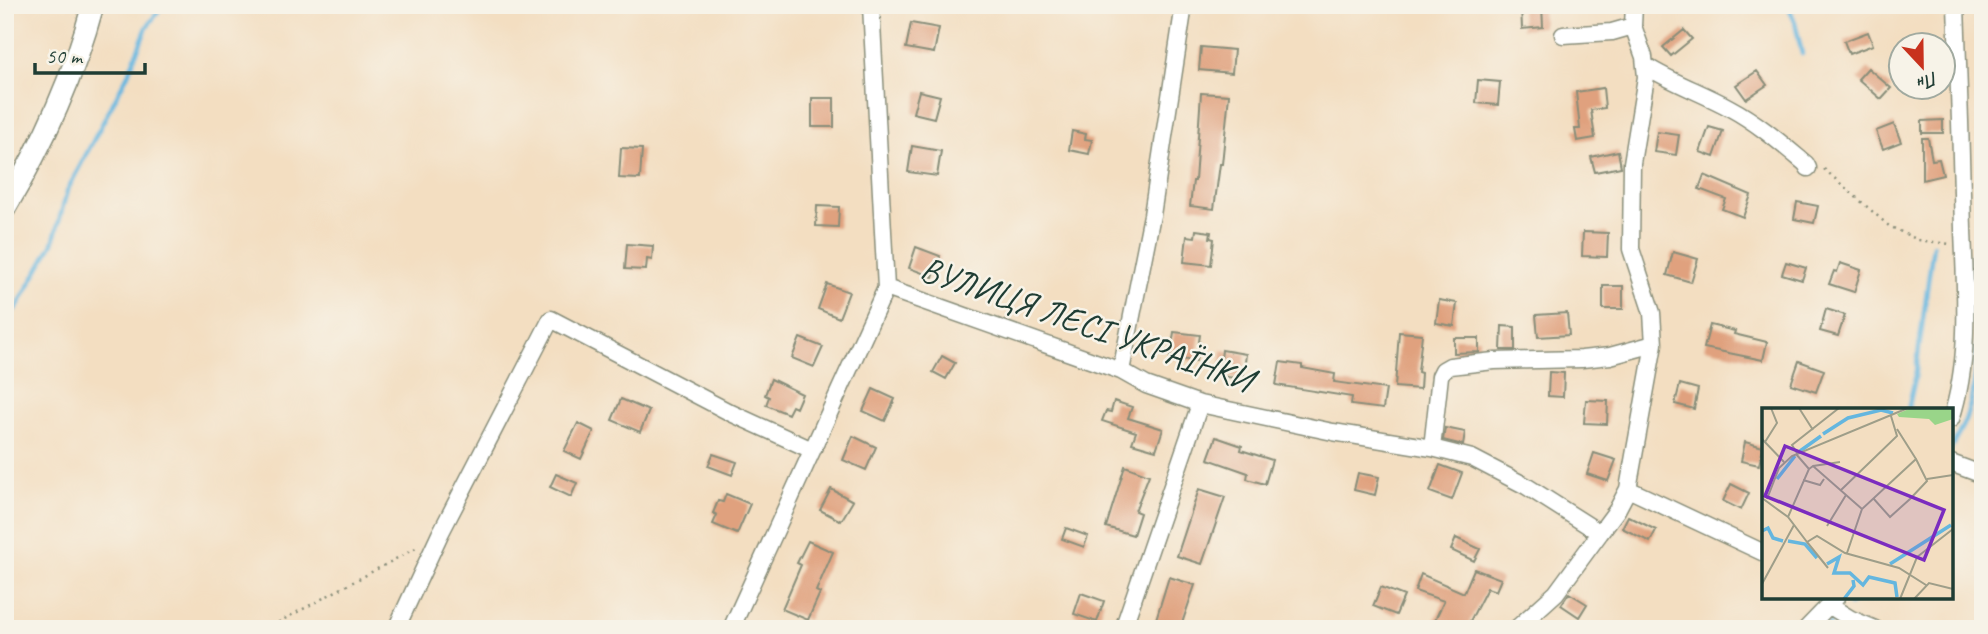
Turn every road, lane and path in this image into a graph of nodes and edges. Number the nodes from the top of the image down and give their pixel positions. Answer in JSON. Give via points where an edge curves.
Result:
{"nodes":[{"id":1,"x":93,"y":5,"type":"edge"},
{"id":2,"x":872,"y":5,"type":"edge"},
{"id":3,"x":1184,"y":5,"type":"edge"},
{"id":4,"x":1634,"y":5,"type":"edge"},
{"id":5,"x":1956,"y":5,"type":"edge"},
{"id":6,"x":1633,"y":26,"type":"junction"},
{"id":7,"x":1563,"y":35,"type":"dead end"},
{"id":8,"x":1646,"y":66,"type":"junction"},
{"id":9,"x":1816,"y":169,"type":"joint"},
{"id":10,"x":5,"y":208,"type":"edge"},
{"id":11,"x":1963,"y":246,"type":"junction"},
{"id":12,"x":886,"y":288,"type":"junction"},
{"id":13,"x":1654,"y":344,"type":"junction"},
{"id":14,"x":1121,"y":371,"type":"junction"},
{"id":15,"x":1200,"y":404,"type":"junction"},
{"id":16,"x":1953,"y":413,"type":"edge"},
{"id":17,"x":1432,"y":448,"type":"junction"},
{"id":18,"x":812,"y":450,"type":"junction"},
{"id":19,"x":1953,"y":464,"type":"edge"},
{"id":20,"x":1983,"y":475,"type":"edge"},
{"id":21,"x":1629,"y":489,"type":"junction"},
{"id":22,"x":1600,"y":533,"type":"junction"},
{"id":23,"x":416,"y":548,"type":"dead end"},
{"id":24,"x":1762,"y":552,"type":"edge"},
{"id":25,"x":1833,"y":602,"type":"edge"},
{"id":26,"x":266,"y":629,"type":"edge"},
{"id":27,"x":396,"y":629,"type":"edge"},
{"id":28,"x":731,"y":629,"type":"edge"},
{"id":29,"x":1123,"y":629,"type":"edge"},
{"id":30,"x":1516,"y":629,"type":"edge"},
{"id":31,"x":1806,"y":629,"type":"edge"},
{"id":32,"x":1875,"y":629,"type":"edge"}],
"edges":[{"from":1,"to":10,"type":"main road","via":[[67,80]]},
{"from":2,"to":12,"type":"street"},
{"from":3,"to":14,"type":"street","via":[[1152,215]]},
{"from":4,"to":6,"type":"street"},
{"from":5,"to":11,"type":"street"},
{"from":6,"to":7,"type":"street","via":[[1612,33]]},
{"from":6,"to":8,"type":"street"},
{"from":8,"to":9,"type":"street","via":[[1730,108]]},
{"from":8,"to":13,"type":"street","via":[[1632,163],[1630,249],[1652,313]]},
{"from":9,"to":11,"type":"path","via":[[1903,234]]},
{"from":11,"to":16,"type":"street","via":[[1962,365]]},
{"from":12,"to":14,"type":"street","name":"ВУЛИЦЯ ЛЕСІ УКРАЇНКИ"},
{"from":12,"to":18,"type":"street"},
{"from":13,"to":17,"type":"street","via":[[1610,356],[1450,366],[1440,376]]},
{"from":13,"to":21,"type":"street"},
{"from":14,"to":15,"type":"street","name":"ВУЛИЦЯ ЛЕСІ УКРАЇНКИ"},
{"from":15,"to":17,"type":"street","name":"ВУЛИЦЯ ЛЕСІ УКРАЇНКИ"},
{"from":15,"to":29,"type":"street"},
{"from":17,"to":22,"type":"street","name":"ВУЛИЦЯ ЛЕСІ УКРАЇНКИ","via":[[1489,466]]},
{"from":18,"to":27,"type":"street","via":[[551,319]]},
{"from":18,"to":28,"type":"street"},
{"from":19,"to":20,"type":"street"},
{"from":21,"to":22,"type":"street"},
{"from":21,"to":24,"type":"street"},
{"from":22,"to":30,"type":"street","via":[[1556,593]]},
{"from":23,"to":26,"type":"path"},
{"from":25,"to":31,"type":"street"},
{"from":25,"to":32,"type":"street","via":[[1851,619]]}]}
